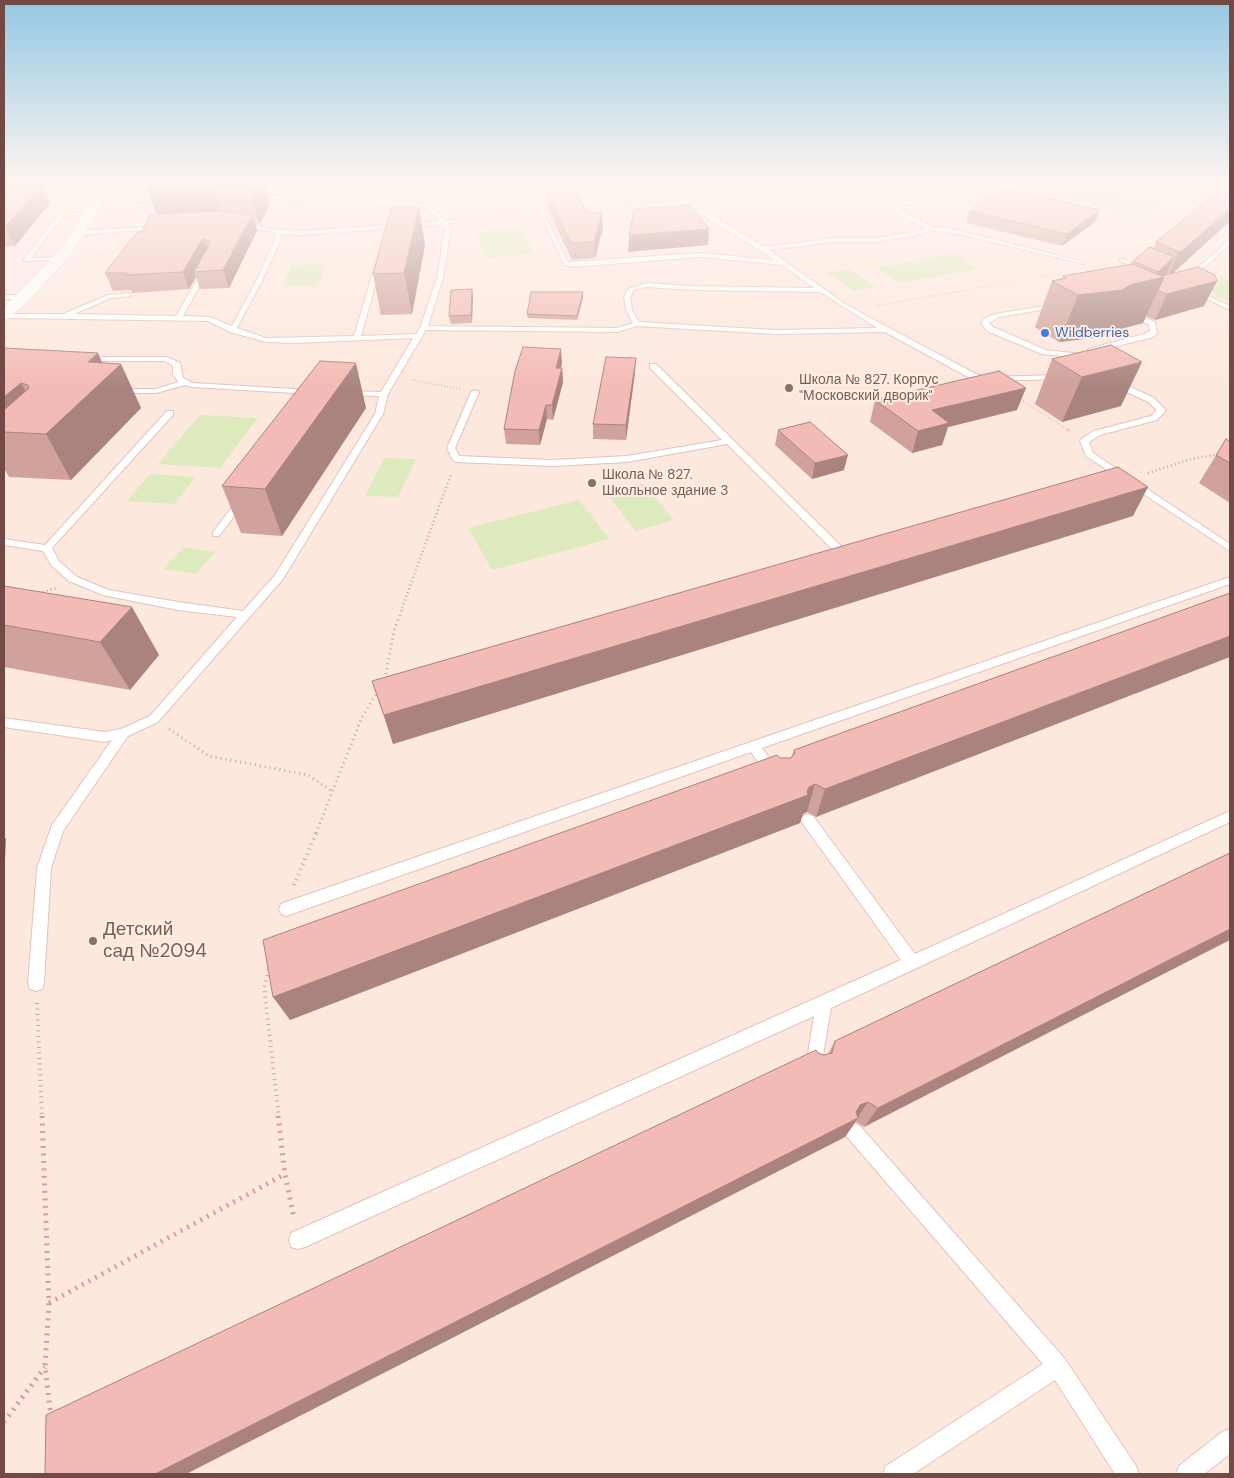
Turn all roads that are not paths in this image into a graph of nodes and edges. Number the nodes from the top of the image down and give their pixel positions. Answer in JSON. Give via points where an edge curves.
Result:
{"nodes":[{"id":1,"x":33,"y":251,"type":"edge"},
{"id":2,"x":65,"y":251,"type":"edge"},
{"id":3,"x":273,"y":251,"type":"edge"},
{"id":4,"x":444,"y":251,"type":"edge"},
{"id":5,"x":560,"y":251,"type":"edge"},
{"id":6,"x":766,"y":251,"type":"edge"},
{"id":7,"x":1036,"y":251,"type":"edge"},
{"id":8,"x":1219,"y":251,"type":"edge"},
{"id":9,"x":381,"y":255,"type":"edge"},
{"id":10,"x":60,"y":258,"type":"junction"},
{"id":11,"x":211,"y":259,"type":"edge"},
{"id":12,"x":1122,"y":260,"type":"road end"},
{"id":13,"x":1082,"y":262,"type":"dead end"},
{"id":14,"x":783,"y":264,"type":"junction"},
{"id":15,"x":1153,"y":273,"type":"edge"},
{"id":16,"x":1177,"y":276,"type":"edge"},
{"id":17,"x":1184,"y":287,"type":"edge"},
{"id":18,"x":821,"y":290,"type":"junction"},
{"id":19,"x":128,"y":295,"type":"edge"},
{"id":20,"x":4,"y":297,"type":"edge"},
{"id":21,"x":24,"y":297,"type":"junction"},
{"id":22,"x":1067,"y":304,"type":"edge"},
{"id":23,"x":1230,"y":308,"type":"edge"},
{"id":24,"x":1125,"y":310,"type":"edge"},
{"id":25,"x":4,"y":316,"type":"edge"},
{"id":26,"x":64,"y":316,"type":"junction"},
{"id":27,"x":179,"y":317,"type":"junction"},
{"id":28,"x":637,"y":324,"type":"junction"},
{"id":29,"x":424,"y":328,"type":"junction"},
{"id":30,"x":233,"y":330,"type":"junction"},
{"id":31,"x":886,"y":330,"type":"junction"},
{"id":32,"x":418,"y":336,"type":"junction"},
{"id":33,"x":357,"y":338,"type":"junction"},
{"id":34,"x":76,"y":359,"type":"edge"},
{"id":35,"x":653,"y":366,"type":"dead end"},
{"id":36,"x":1070,"y":376,"type":"dead end"},
{"id":37,"x":1107,"y":379,"type":"edge"},
{"id":38,"x":186,"y":382,"type":"junction"},
{"id":39,"x":105,"y":390,"type":"edge"},
{"id":40,"x":317,"y":392,"type":"edge"},
{"id":41,"x":475,"y":392,"type":"road end"},
{"id":42,"x":340,"y":393,"type":"edge"},
{"id":43,"x":384,"y":394,"type":"junction"},
{"id":44,"x":170,"y":413,"type":"dead end"},
{"id":45,"x":729,"y":442,"type":"junction"},
{"id":46,"x":246,"y":495,"type":"edge"},
{"id":47,"x":216,"y":534,"type":"dead end"},
{"id":48,"x":4,"y":542,"type":"edge"},
{"id":49,"x":47,"y":548,"type":"junction"},
{"id":50,"x":1230,"y":548,"type":"edge"},
{"id":51,"x":838,"y":549,"type":"edge"},
{"id":52,"x":1230,"y":580,"type":"edge"},
{"id":53,"x":246,"y":615,"type":"junction"},
{"id":54,"x":4,"y":722,"type":"edge"},
{"id":55,"x":124,"y":733,"type":"junction"},
{"id":56,"x":753,"y":746,"type":"junction"},
{"id":57,"x":779,"y":781,"type":"edge"},
{"id":58,"x":1230,"y":816,"type":"edge"},
{"id":59,"x":808,"y":820,"type":"edge"},
{"id":60,"x":286,"y":909,"type":"road end"},
{"id":61,"x":912,"y":962,"type":"junction"},
{"id":62,"x":36,"y":984,"type":"road end"},
{"id":63,"x":824,"y":1003,"type":"junction"},
{"id":64,"x":814,"y":1067,"type":"edge"},
{"id":65,"x":854,"y":1132,"type":"edge"},
{"id":66,"x":298,"y":1240,"type":"road end"},
{"id":67,"x":1058,"y":1366,"type":"junction"},
{"id":68,"x":1230,"y":1440,"type":"edge"},
{"id":69,"x":894,"y":1474,"type":"edge"},
{"id":70,"x":1128,"y":1474,"type":"edge"},
{"id":71,"x":1187,"y":1474,"type":"edge"}],
"edges":[{"from":1,"to":10,"type":"lane","via":[[26,260]]},
{"from":2,"to":10,"type":"main road"},
{"from":3,"to":30,"type":"lane"},
{"from":4,"to":29,"type":"lane","via":[[440,278]]},
{"from":5,"to":14,"type":"lane","via":[[566,264],[573,265],[700,255]]},
{"from":6,"to":14,"type":"lane"},
{"from":7,"to":13,"type":"lane"},
{"from":8,"to":16,"type":"lane","via":[[1203,266]]},
{"from":9,"to":33,"type":"lane"},
{"from":10,"to":21,"type":"main road"},
{"from":11,"to":27,"type":"lane"},
{"from":12,"to":15,"type":"lane"},
{"from":14,"to":18,"type":"lane"},
{"from":17,"to":23,"type":"lane"},
{"from":18,"to":28,"type":"lane","via":[[647,285],[631,289],[627,297],[629,310]]},
{"from":18,"to":31,"type":"lane"},
{"from":19,"to":26,"type":"lane","via":[[110,296]]},
{"from":20,"to":21,"type":"lane"},
{"from":21,"to":25,"type":"main road"},
{"from":22,"to":24,"type":"lane","via":[[997,315],[984,323],[990,329],[1045,352],[1083,358],[1095,350],[1154,332],[1152,324]]},
{"from":25,"to":26,"type":"lane"},
{"from":26,"to":27,"type":"lane"},
{"from":27,"to":30,"type":"lane","via":[[209,319]]},
{"from":28,"to":29,"type":"lane","via":[[617,330]]},
{"from":28,"to":31,"type":"lane","via":[[775,332]]},
{"from":29,"to":32,"type":"lane"},
{"from":30,"to":33,"type":"lane","via":[[266,340]]},
{"from":31,"to":36,"type":"lane","via":[[973,376],[986,379]]},
{"from":32,"to":33,"type":"lane"},
{"from":32,"to":43,"type":"lane"},
{"from":34,"to":38,"type":"lane","via":[[167,360],[177,365],[180,380]]},
{"from":35,"to":45,"type":"lane"},
{"from":37,"to":50,"type":"lane","via":[[1151,400],[1162,410],[1154,418],[1097,433],[1084,441],[1089,454],[1107,471]]},
{"from":38,"to":39,"type":"lane","via":[[149,392]]},
{"from":38,"to":40,"type":"lane","via":[[192,386]]},
{"from":41,"to":45,"type":"lane","via":[[451,448],[456,459],[552,462],[627,459]]},
{"from":42,"to":43,"type":"lane"},
{"from":43,"to":53,"type":"lane","via":[[379,414],[279,577]]},
{"from":44,"to":49,"type":"lane"},
{"from":45,"to":51,"type":"lane"},
{"from":46,"to":47,"type":"lane"},
{"from":48,"to":49,"type":"lane"},
{"from":49,"to":53,"type":"lane","via":[[55,563],[74,579],[107,593]]},
{"from":52,"to":56,"type":"lane"},
{"from":53,"to":55,"type":"lane","via":[[154,719]]},
{"from":54,"to":55,"type":"lane","via":[[105,737]]},
{"from":55,"to":62,"type":"lane","via":[[57,829],[44,868]]},
{"from":56,"to":57,"type":"lane"},
{"from":56,"to":60,"type":"lane"},
{"from":58,"to":61,"type":"lane"},
{"from":59,"to":61,"type":"lane"},
{"from":61,"to":63,"type":"lane"},
{"from":63,"to":64,"type":"lane"},
{"from":63,"to":66,"type":"lane"},
{"from":65,"to":67,"type":"lane"},
{"from":67,"to":69,"type":"lane"},
{"from":67,"to":70,"type":"lane"},
{"from":68,"to":71,"type":"lane"}]}
